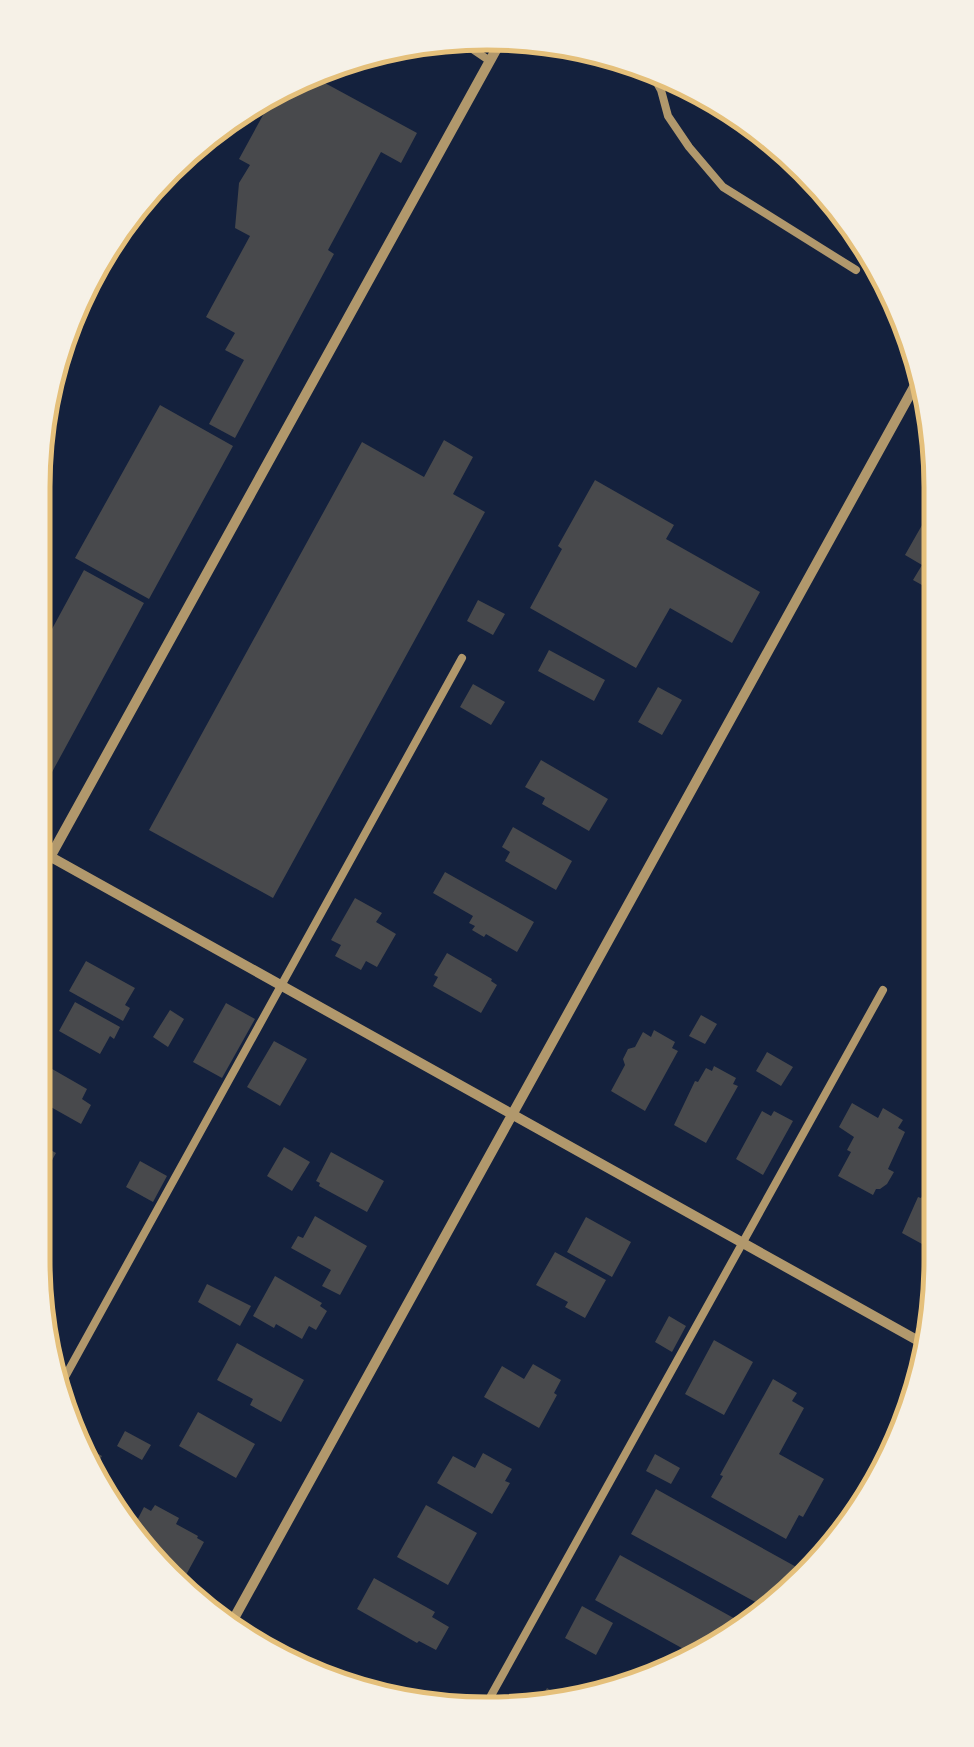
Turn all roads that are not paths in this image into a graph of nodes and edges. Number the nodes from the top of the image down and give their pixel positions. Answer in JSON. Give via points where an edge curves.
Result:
{"nodes":[{"id":1,"x":474,"y":50,"type":"edge"},
{"id":2,"x":496,"y":50,"type":"edge"},
{"id":3,"x":490,"y":61,"type":"junction"},
{"id":4,"x":660,"y":86,"type":"edge"},
{"id":5,"x":856,"y":270,"type":"dead end"},
{"id":6,"x":913,"y":389,"type":"edge"},
{"id":7,"x":462,"y":658,"type":"dead end"},
{"id":8,"x":50,"y":857,"type":"joint"},
{"id":9,"x":282,"y":986,"type":"junction"},
{"id":10,"x":883,"y":990,"type":"dead end"},
{"id":11,"x":512,"y":1114,"type":"junction"},
{"id":12,"x":743,"y":1244,"type":"junction"},
{"id":13,"x":917,"y":1340,"type":"edge"},
{"id":14,"x":66,"y":1376,"type":"edge"},
{"id":15,"x":234,"y":1616,"type":"edge"},
{"id":16,"x":490,"y":1697,"type":"edge"}],
"edges":[{"from":1,"to":3,"type":"lane"},
{"from":2,"to":3,"type":"street"},
{"from":3,"to":8,"type":"street"},
{"from":4,"to":5,"type":"lane","via":[[668,116],[724,187]]},
{"from":6,"to":11,"type":"street"},
{"from":7,"to":9,"type":"lane"},
{"from":8,"to":9,"type":"street"},
{"from":9,"to":11,"type":"street"},
{"from":9,"to":14,"type":"lane"},
{"from":10,"to":12,"type":"lane"},
{"from":11,"to":12,"type":"street"},
{"from":11,"to":15,"type":"street"},
{"from":12,"to":13,"type":"street"},
{"from":12,"to":16,"type":"lane"}]}
